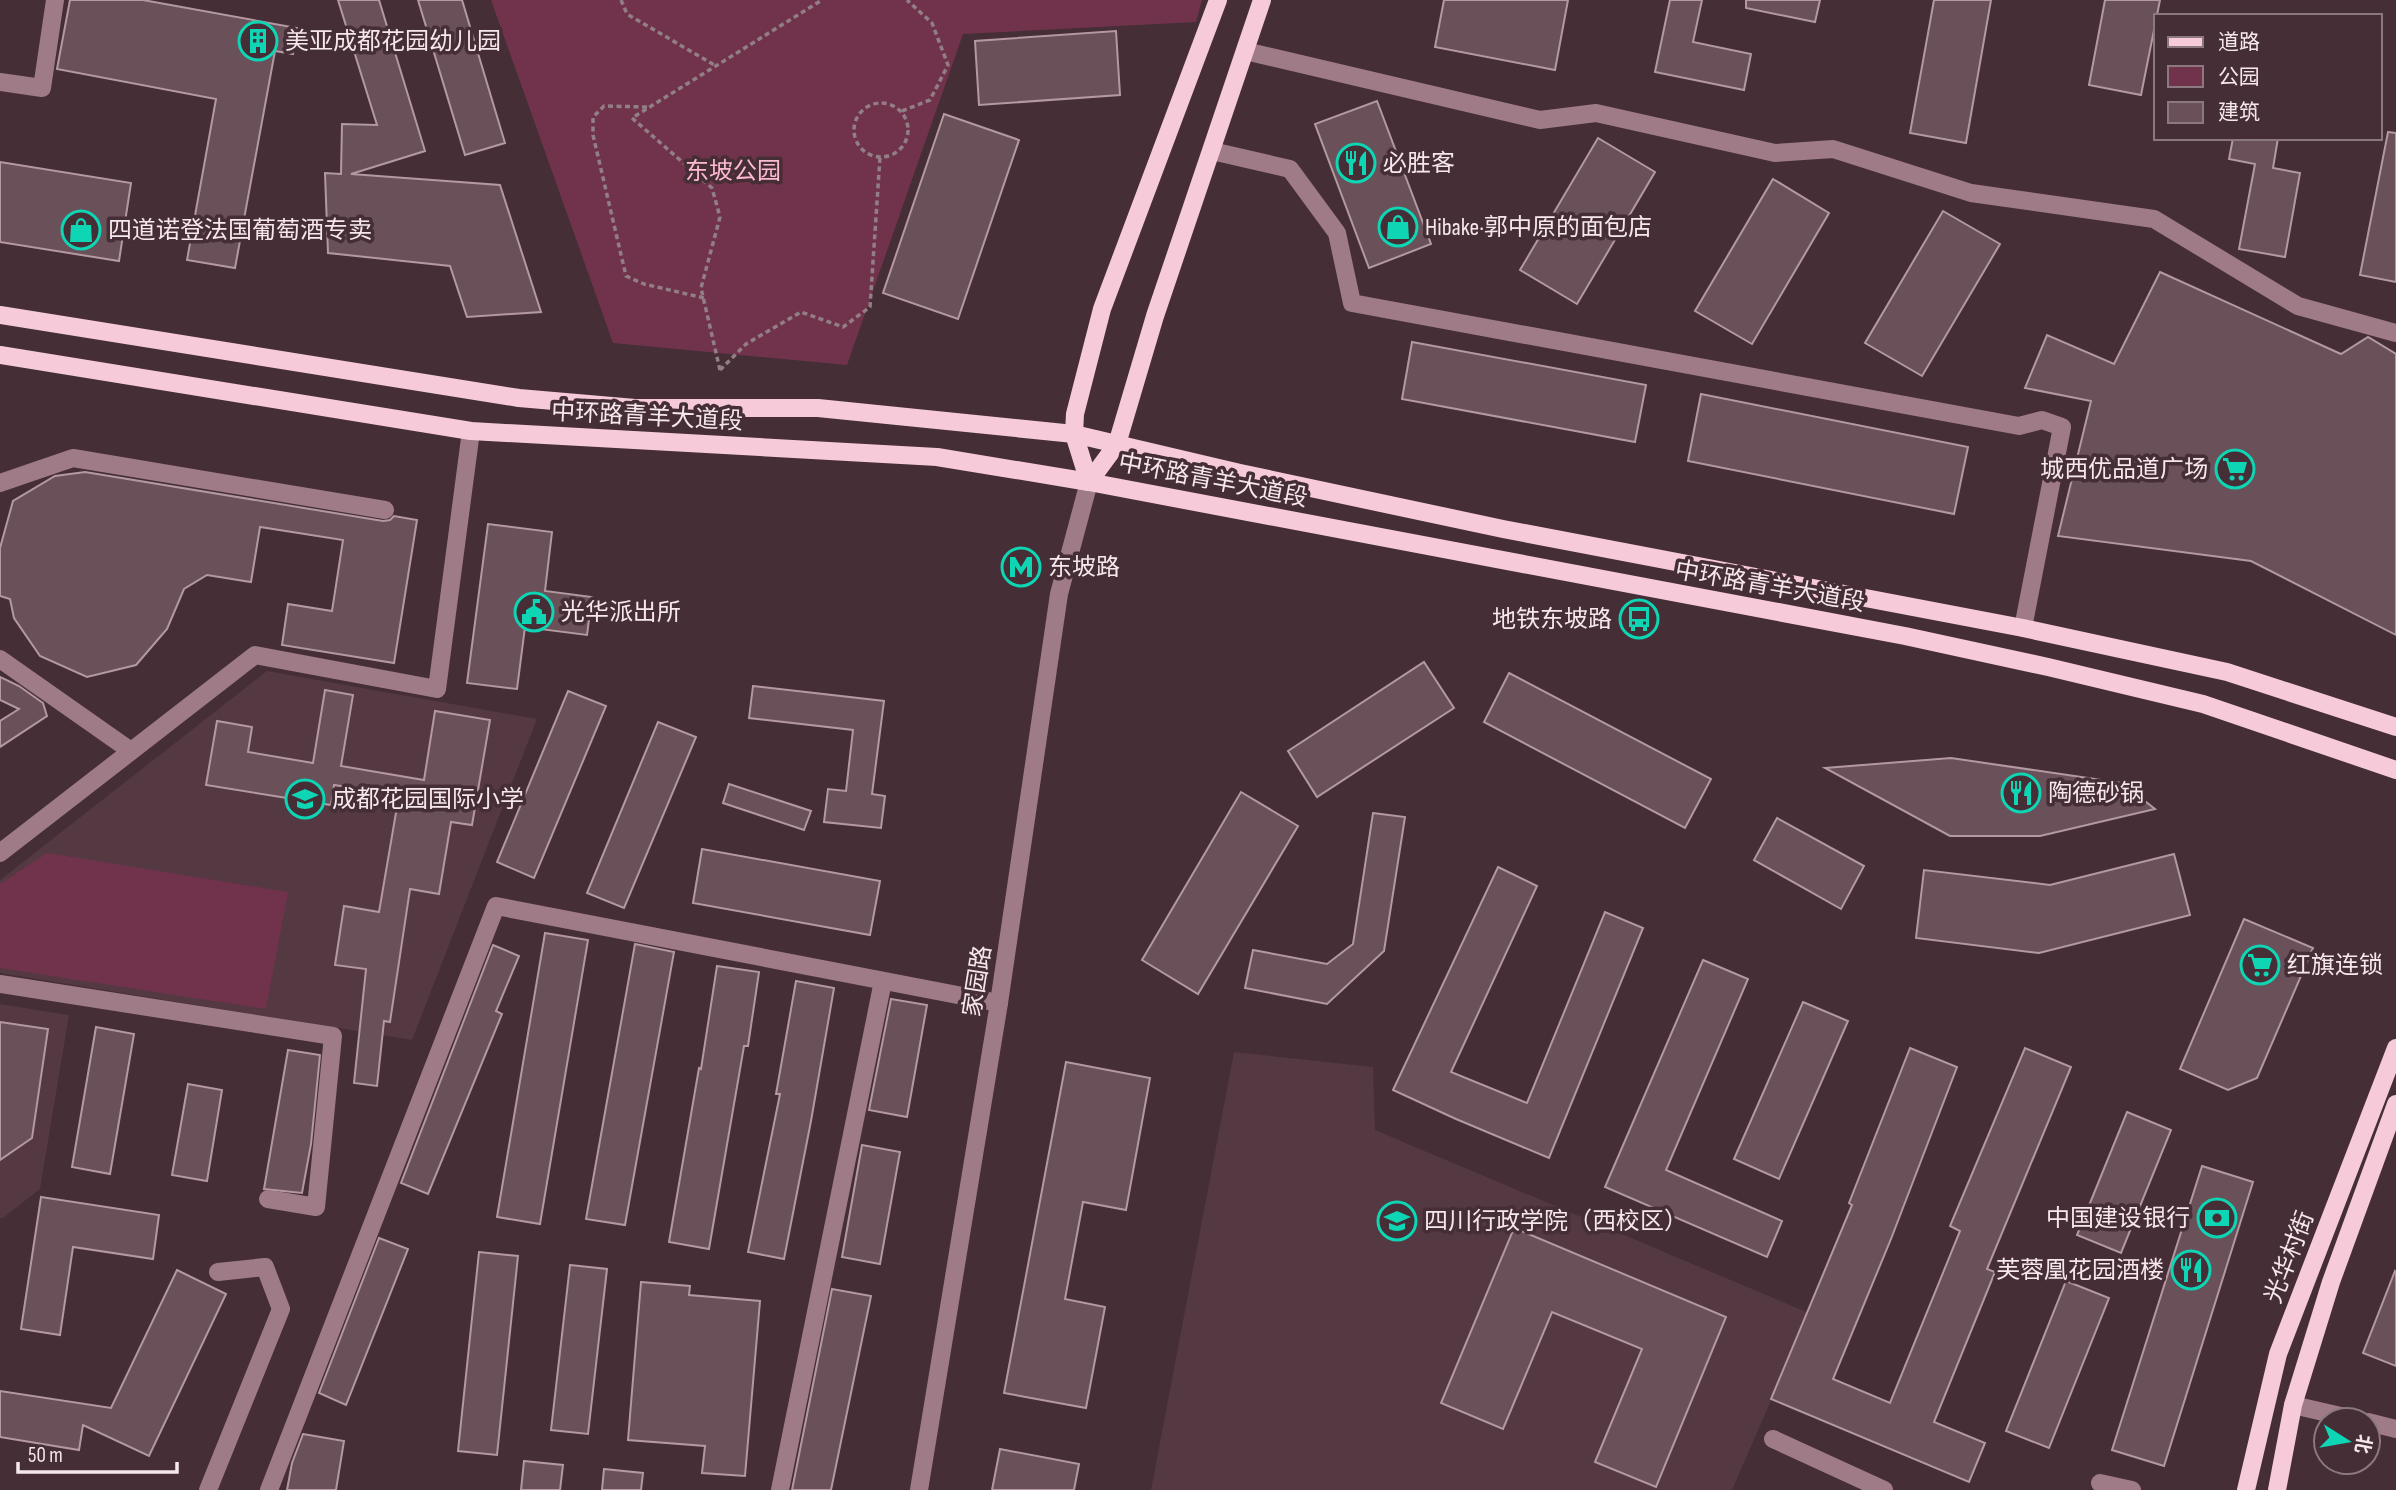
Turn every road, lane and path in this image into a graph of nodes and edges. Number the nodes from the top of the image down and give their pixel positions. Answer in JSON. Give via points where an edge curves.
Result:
{"nodes":[{"id":1,"x":55,"y":0,"type":"edge"},
{"id":2,"x":621,"y":0,"type":"edge"},
{"id":3,"x":822,"y":0,"type":"edge"},
{"id":4,"x":907,"y":0,"type":"edge"},
{"id":5,"x":1218,"y":0,"type":"edge"},
{"id":6,"x":1262,"y":0,"type":"edge"},
{"id":7,"x":1245,"y":51,"type":"junction"},
{"id":8,"x":716,"y":66,"type":"junction"},
{"id":9,"x":0,"y":82,"type":"edge"},
{"id":10,"x":650,"y":107,"type":"junction"},
{"id":11,"x":902,"y":111,"type":"junction"},
{"id":12,"x":1212,"y":151,"type":"junction"},
{"id":13,"x":880,"y":157,"type":"junction"},
{"id":14,"x":704,"y":298,"type":"junction"},
{"id":15,"x":0,"y":315,"type":"edge"},
{"id":16,"x":2396,"y":333,"type":"edge"},
{"id":17,"x":0,"y":355,"type":"edge"},
{"id":18,"x":471,"y":430,"type":"junction"},
{"id":19,"x":1074,"y":434,"type":"junction"},
{"id":20,"x":1117,"y":444,"type":"junction"},
{"id":21,"x":1089,"y":482,"type":"junction"},
{"id":22,"x":0,"y":483,"type":"edge"},
{"id":23,"x":385,"y":510,"type":"dead end"},
{"id":24,"x":2023,"y":628,"type":"junction"},
{"id":25,"x":0,"y":659,"type":"edge"},
{"id":26,"x":2396,"y":727,"type":"edge"},
{"id":27,"x":131,"y":751,"type":"junction"},
{"id":28,"x":2396,"y":770,"type":"edge"},
{"id":29,"x":0,"y":853,"type":"edge"},
{"id":30,"x":883,"y":981,"type":"junction"},
{"id":31,"x":0,"y":984,"type":"edge"},
{"id":32,"x":999,"y":1003,"type":"junction"},
{"id":33,"x":2396,"y":1048,"type":"edge"},
{"id":34,"x":2396,"y":1104,"type":"edge"},
{"id":35,"x":268,"y":1199,"type":"dead end"},
{"id":36,"x":218,"y":1272,"type":"dead end"},
{"id":37,"x":2293,"y":1405,"type":"junction"},
{"id":38,"x":2312,"y":1409,"type":"edge"},
{"id":39,"x":1773,"y":1439,"type":"dead end"},
{"id":40,"x":2100,"y":1483,"type":"dead end"},
{"id":41,"x":208,"y":1490,"type":"edge"},
{"id":42,"x":269,"y":1490,"type":"edge"},
{"id":43,"x":780,"y":1490,"type":"edge"},
{"id":44,"x":919,"y":1490,"type":"edge"},
{"id":45,"x":1884,"y":1490,"type":"edge"},
{"id":46,"x":2132,"y":1490,"type":"edge"},
{"id":47,"x":2246,"y":1490,"type":"edge"},
{"id":48,"x":2277,"y":1490,"type":"edge"}],
"edges":[{"from":1,"to":9,"type":"street","via":[[42,88]]},
{"from":2,"to":8,"type":"path","via":[[627,14]]},
{"from":3,"to":8,"type":"path"},
{"from":4,"to":11,"type":"path","via":[[932,23],[948,65],[930,100]]},
{"from":5,"to":19,"type":"main road","via":[[1102,309]]},
{"from":6,"to":7,"type":"main road"},
{"from":7,"to":12,"type":"main road"},
{"from":7,"to":16,"type":"street","via":[[1540,120],[1596,113],[1775,153],[1833,149],[1971,193],[2154,219],[2298,306]]},
{"from":8,"to":10,"type":"path"},
{"from":10,"to":14,"type":"path","via":[[632,118],[712,188],[720,218],[701,288]]},
{"from":10,"to":14,"type":"path","via":[[604,106],[593,117],[593,135],[626,276]]},
{"from":11,"to":13,"type":"path","via":[[908,138],[897,152]]},
{"from":11,"to":13,"type":"path","via":[[876,103],[856,119],[858,145]]},
{"from":12,"to":20,"type":"main road"},
{"from":12,"to":24,"type":"street","via":[[1290,169],[1337,233],[1352,303],[2020,426],[2042,420],[2063,427]]},
{"from":13,"to":14,"type":"path","via":[[870,307],[843,327],[802,312],[746,344],[720,370]]},
{"from":15,"to":19,"type":"main road","name":"中环路青羊大道段","via":[[519,398],[635,408],[818,408]]},
{"from":17,"to":18,"type":"main road","name":"中环路青羊大道段"},
{"from":18,"to":21,"type":"main road","name":"中环路青羊大道段","via":[[937,457]]},
{"from":18,"to":27,"type":"street","via":[[437,689],[255,655]]},
{"from":19,"to":20,"type":"main road","name":"中环路青羊大道段"},
{"from":19,"to":21,"type":"main road"},
{"from":20,"to":21,"type":"main road"},
{"from":20,"to":24,"type":"main road","name":"中环路青羊大道段","via":[[1503,528]]},
{"from":21,"to":28,"type":"main road","name":"中环路青羊大道段","via":[[2048,667],[2203,704]]},
{"from":21,"to":32,"type":"street","name":"家园路","via":[[1059,594]]},
{"from":22,"to":23,"type":"street","via":[[73,457]]},
{"from":24,"to":26,"type":"main road","name":"中环路青羊大道段","via":[[2227,672]]},
{"from":25,"to":27,"type":"street"},
{"from":27,"to":29,"type":"street"},
{"from":30,"to":32,"type":"street"},
{"from":30,"to":42,"type":"street","via":[[496,906]]},
{"from":30,"to":43,"type":"street"},
{"from":31,"to":35,"type":"street","via":[[333,1036],[316,1207]]},
{"from":32,"to":44,"type":"street","name":"家园路"},
{"from":33,"to":47,"type":"main road","name":"光华村街","via":[[2278,1354]]},
{"from":34,"to":37,"type":"main road","name":"光华村街","via":[[2331,1282]]},
{"from":36,"to":41,"type":"street","via":[[265,1268],[281,1309]]},
{"from":37,"to":38,"type":"street"},
{"from":37,"to":48,"type":"main road","name":"光华村街"},
{"from":39,"to":45,"type":"street"},
{"from":40,"to":46,"type":"street"}]}
